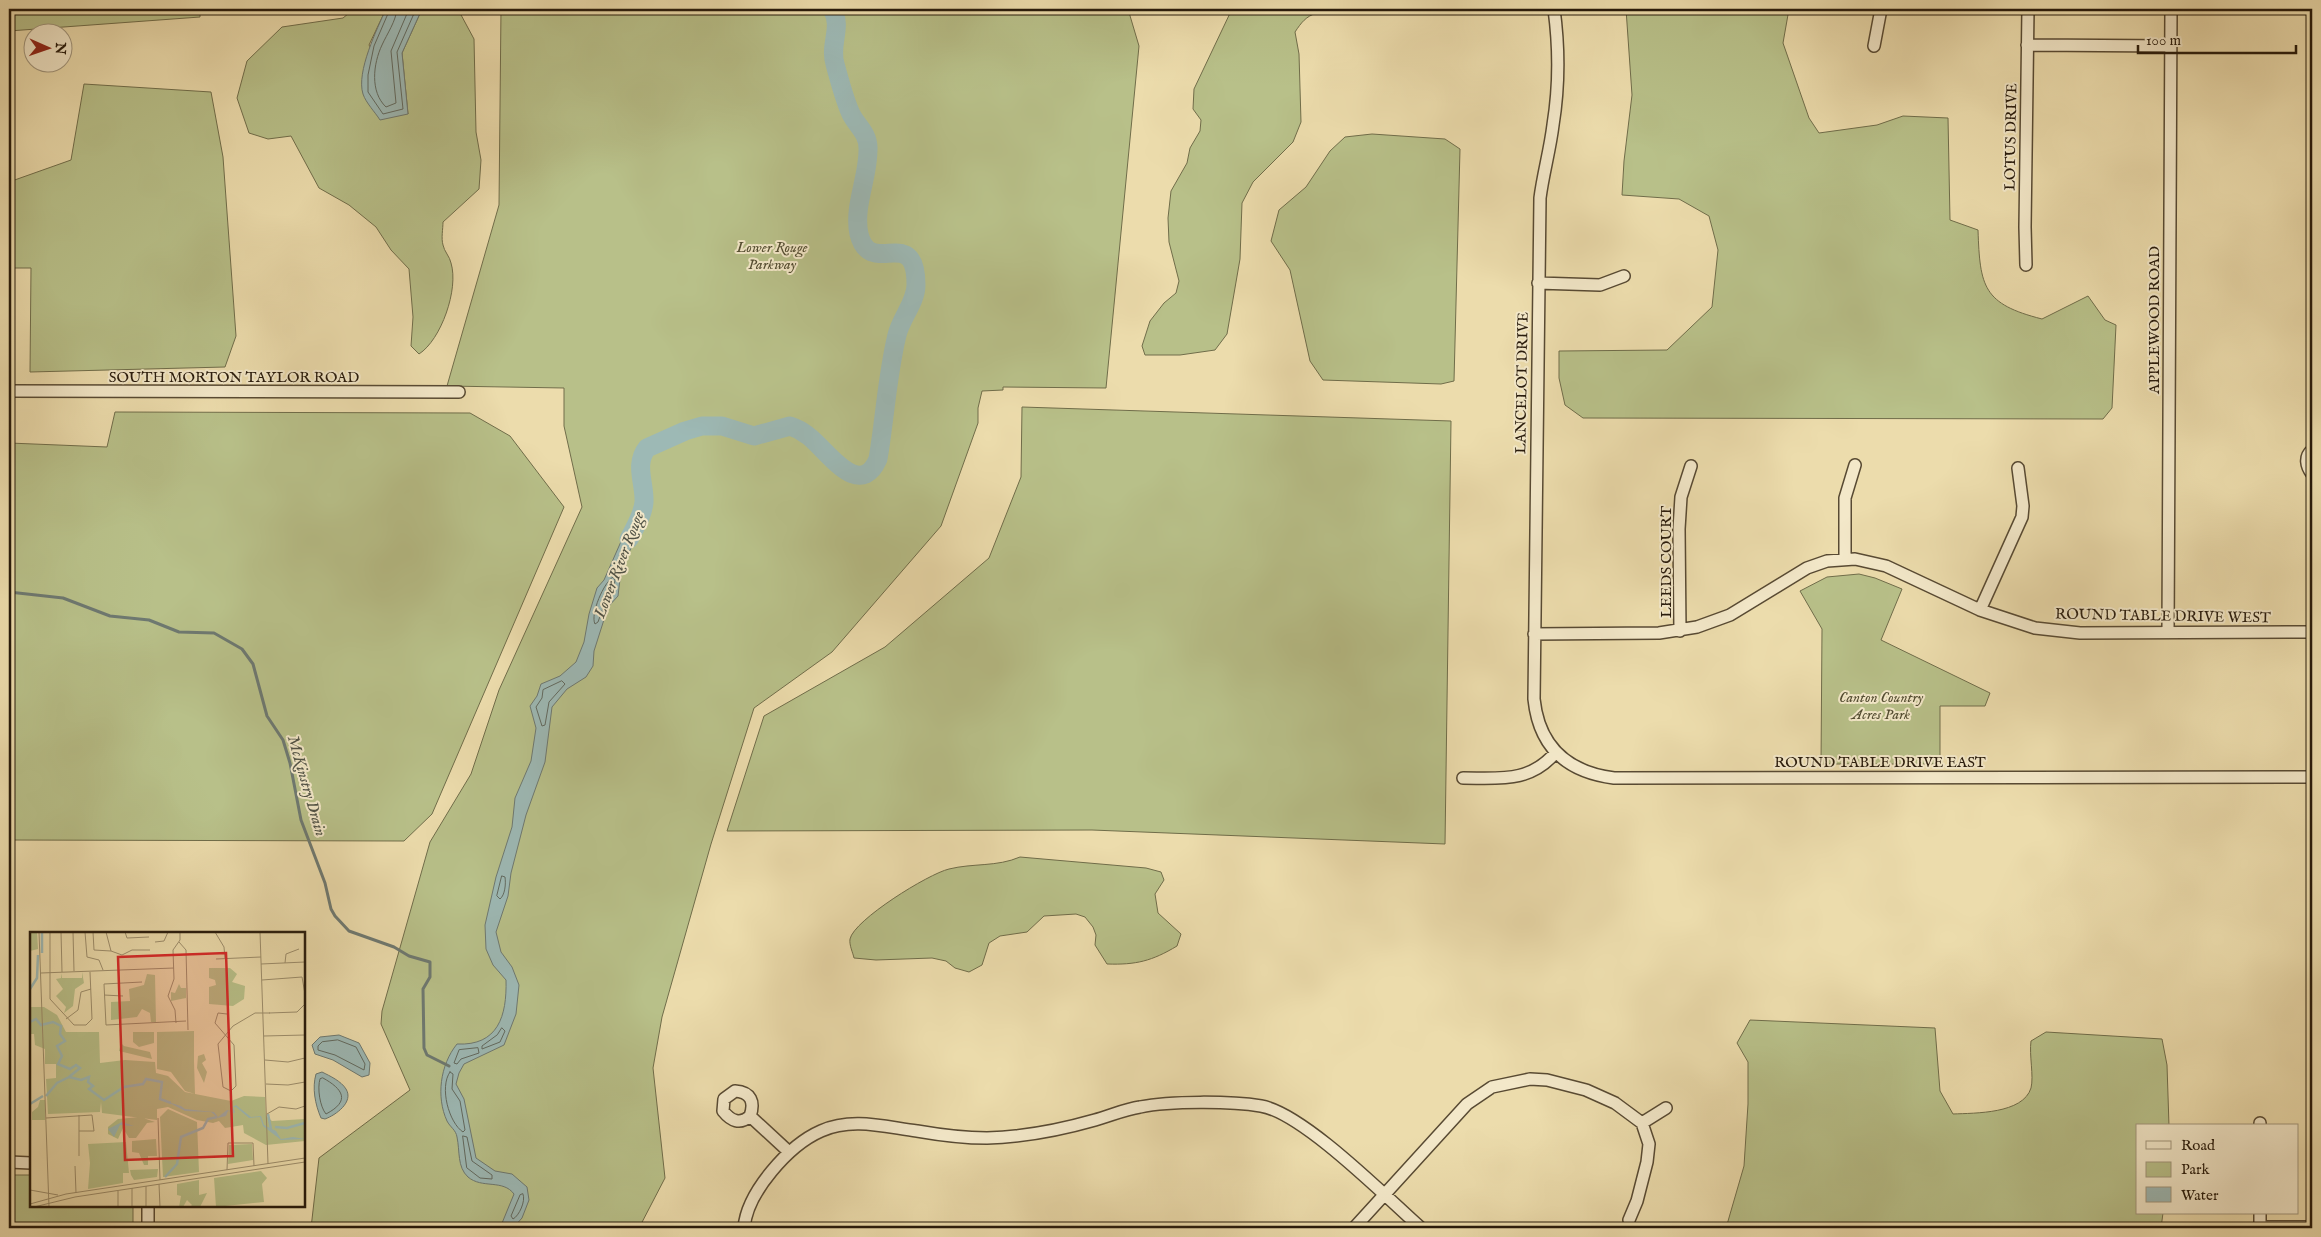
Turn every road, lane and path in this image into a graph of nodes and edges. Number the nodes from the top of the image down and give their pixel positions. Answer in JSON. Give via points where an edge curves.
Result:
{"nodes":[{"id":1,"x":1554,"y":9,"type":"edge"},
{"id":2,"x":1881,"y":9,"type":"edge"},
{"id":3,"x":2028,"y":9,"type":"edge"},
{"id":4,"x":2172,"y":9,"type":"edge"},
{"id":5,"x":2027,"y":44,"type":"junction"},
{"id":6,"x":1874,"y":46,"type":"dead end"},
{"id":7,"x":2171,"y":46,"type":"junction"},
{"id":8,"x":2026,"y":265,"type":"dead end"},
{"id":9,"x":1624,"y":276,"type":"dead end"},
{"id":10,"x":1538,"y":283,"type":"junction"},
{"id":11,"x":9,"y":391,"type":"edge"},
{"id":12,"x":459,"y":392,"type":"dead end"},
{"id":13,"x":2312,"y":450,"type":"edge"},
{"id":14,"x":1855,"y":465,"type":"dead end"},
{"id":15,"x":1691,"y":466,"type":"dead end"},
{"id":16,"x":2018,"y":468,"type":"dead end"},
{"id":17,"x":2312,"y":474,"type":"edge"},
{"id":18,"x":1844,"y":559,"type":"junction"},
{"id":19,"x":1980,"y":610,"type":"junction"},
{"id":20,"x":1680,"y":631,"type":"junction"},
{"id":21,"x":2168,"y":632,"type":"junction"},
{"id":22,"x":2312,"y":632,"type":"edge"},
{"id":23,"x":1534,"y":634,"type":"junction"},
{"id":24,"x":1556,"y":752,"type":"junction"},
{"id":25,"x":2312,"y":777,"type":"edge"},
{"id":26,"x":1463,"y":778,"type":"dead end"},
{"id":27,"x":1666,"y":1108,"type":"dead end"},
{"id":28,"x":750,"y":1116,"type":"dead end"},
{"id":29,"x":1642,"y":1123,"type":"junction"},
{"id":30,"x":788,"y":1152,"type":"junction"},
{"id":31,"x":9,"y":1162,"type":"edge"},
{"id":32,"x":30,"y":1162,"type":"edge"},
{"id":33,"x":1384,"y":1196,"type":"junction"},
{"id":34,"x":148,"y":1207,"type":"edge"},
{"id":35,"x":2260,"y":1214,"type":"edge"},
{"id":36,"x":1629,"y":1220,"type":"dead end"},
{"id":37,"x":2312,"y":1227,"type":"edge"},
{"id":38,"x":148,"y":1228,"type":"edge"},
{"id":39,"x":744,"y":1228,"type":"edge"},
{"id":40,"x":1354,"y":1228,"type":"edge"},
{"id":41,"x":1420,"y":1228,"type":"edge"},
{"id":42,"x":2260,"y":1228,"type":"edge"}],
"edges":[{"from":1,"to":10,"type":"street","name":"LANCELOT DRIVE","via":[[1557,47],[1555,99],[1540,198]]},
{"from":2,"to":6,"type":"street"},
{"from":3,"to":5,"type":"street","name":"LOTUS DRIVE"},
{"from":4,"to":7,"type":"street","name":"APPLEWOOD ROAD"},
{"from":5,"to":7,"type":"street"},
{"from":5,"to":8,"type":"street","name":"LOTUS DRIVE"},
{"from":7,"to":21,"type":"street","name":"APPLEWOOD ROAD"},
{"from":9,"to":10,"type":"street","via":[[1600,285]]},
{"from":10,"to":23,"type":"street","name":"LANCELOT DRIVE"},
{"from":11,"to":12,"type":"street","name":"SOUTH MORTON TAYLOR ROAD"},
{"from":13,"to":17,"type":"street","via":[[2306,464]]},
{"from":14,"to":18,"type":"street","via":[[1844,498]]},
{"from":15,"to":20,"type":"street","name":"LEEDS COURT","via":[[1681,497]]},
{"from":16,"to":19,"type":"street","via":[[2022,517]]},
{"from":18,"to":19,"type":"street","name":"ROUND TABLE DRIVE WEST","via":[[1886,566]]},
{"from":18,"to":20,"type":"street","name":"ROUND TABLE DRIVE WEST","via":[[1807,568],[1730,615]]},
{"from":19,"to":21,"type":"street","name":"ROUND TABLE DRIVE WEST","via":[[2014,623],[2052,631]]},
{"from":20,"to":23,"type":"street","name":"ROUND TABLE DRIVE WEST"},
{"from":21,"to":22,"type":"street","name":"ROUND TABLE DRIVE WEST"},
{"from":23,"to":24,"type":"street","name":"LANCELOT DRIVE","via":[[1535,711],[1542,733]]},
{"from":24,"to":25,"type":"street","name":"ROUND TABLE DRIVE EAST","via":[[1583,771],[1614,778]]},
{"from":24,"to":26,"type":"street","via":[[1540,768],[1522,775]]},
{"from":27,"to":29,"type":"street"},
{"from":28,"to":30,"type":"street"},
{"from":29,"to":33,"type":"street","via":[[1608,1099],[1546,1080],[1530,1078],[1492,1087],[1467,1104]]},
{"from":29,"to":36,"type":"street","via":[[1649,1144],[1647,1162]]},
{"from":30,"to":33,"type":"street","via":[[821,1131],[841,1125],[870,1124],[985,1138],[1060,1129],[1139,1107],[1261,1106],[1286,1114],[1327,1145]]},
{"from":30,"to":39,"type":"street","via":[[757,1192],[745,1216]]},
{"from":31,"to":32,"type":"street"},
{"from":33,"to":40,"type":"street"},
{"from":33,"to":41,"type":"street"},
{"from":34,"to":38,"type":"street"},
{"from":35,"to":42,"type":"street"},
{"from":37,"to":42,"type":"street"}]}
